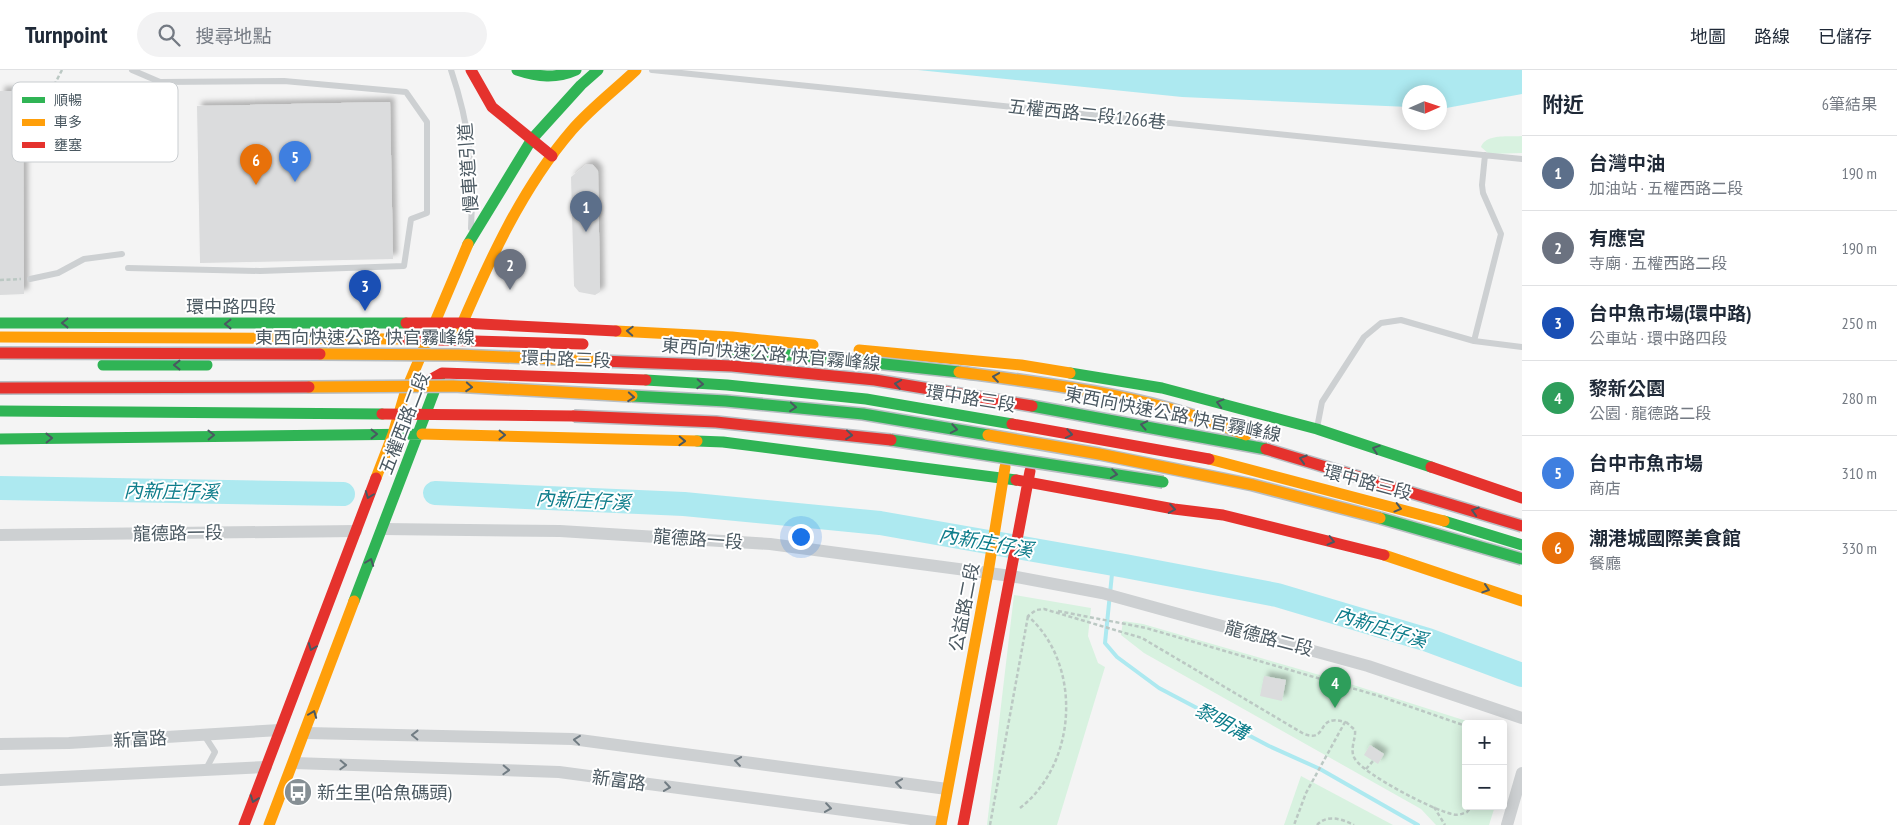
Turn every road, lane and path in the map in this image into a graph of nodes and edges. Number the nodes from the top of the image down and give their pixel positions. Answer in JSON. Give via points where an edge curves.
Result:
{"nodes":[{"id":1,"x":62,"y":70,"type":"edge"},
{"id":2,"x":132,"y":70,"type":"edge"},
{"id":3,"x":451,"y":70,"type":"edge"},
{"id":4,"x":471,"y":70,"type":"edge"},
{"id":5,"x":517,"y":70,"type":"edge"},
{"id":6,"x":576,"y":70,"type":"edge"},
{"id":7,"x":598,"y":70,"type":"edge"},
{"id":8,"x":636,"y":70,"type":"edge"},
{"id":9,"x":652,"y":70,"type":"edge"},
{"id":10,"x":56,"y":82,"type":"edge"},
{"id":11,"x":532,"y":139,"type":"junction"},
{"id":12,"x":1485,"y":155,"type":"junction"},
{"id":13,"x":552,"y":156,"type":"junction"},
{"id":14,"x":1522,"y":159,"type":"edge"},
{"id":15,"x":471,"y":238,"type":"junction"},
{"id":16,"x":122,"y":254,"type":"dead end"},
{"id":17,"x":128,"y":268,"type":"dead end"},
{"id":18,"x":30,"y":279,"type":"joint"},
{"id":19,"x":0,"y":280,"type":"edge"},
{"id":20,"x":0,"y":323,"type":"edge"},
{"id":21,"x":462,"y":323,"type":"junction"},
{"id":22,"x":434,"y":324,"type":"junction"},
{"id":23,"x":0,"y":336,"type":"edge"},
{"id":24,"x":429,"y":339,"type":"junction"},
{"id":25,"x":456,"y":339,"type":"junction"},
{"id":26,"x":1474,"y":341,"type":"junction"},
{"id":27,"x":588,"y":344,"type":"dead end"},
{"id":28,"x":1522,"y":347,"type":"edge"},
{"id":29,"x":712,"y":350,"type":"dead end"},
{"id":30,"x":0,"y":353,"type":"edge"},
{"id":31,"x":418,"y":363,"type":"junction"},
{"id":32,"x":0,"y":364,"type":"edge"},
{"id":33,"x":1021,"y":365,"type":"junction"},
{"id":34,"x":443,"y":368,"type":"junction"},
{"id":35,"x":1045,"y":369,"type":"junction"},
{"id":36,"x":0,"y":388,"type":"edge"},
{"id":37,"x":405,"y":394,"type":"junction"},
{"id":38,"x":0,"y":396,"type":"edge"},
{"id":39,"x":0,"y":411,"type":"edge"},
{"id":40,"x":398,"y":414,"type":"junction"},
{"id":41,"x":424,"y":415,"type":"junction"},
{"id":42,"x":1013,"y":418,"type":"junction"},
{"id":43,"x":1037,"y":423,"type":"junction"},
{"id":44,"x":1317,"y":430,"type":"junction"},
{"id":45,"x":393,"y":434,"type":"junction"},
{"id":46,"x":419,"y":434,"type":"junction"},
{"id":47,"x":0,"y":439,"type":"edge"},
{"id":48,"x":1278,"y":451,"type":"junction"},
{"id":49,"x":1003,"y":478,"type":"junction"},
{"id":50,"x":1028,"y":482,"type":"junction"},
{"id":51,"x":1178,"y":485,"type":"dead end"},
{"id":52,"x":1253,"y":485,"type":"junction"},
{"id":53,"x":1205,"y":488,"type":"dead end"},
{"id":54,"x":1522,"y":498,"type":"edge"},
{"id":55,"x":1522,"y":526,"type":"edge"},
{"id":56,"x":382,"y":529,"type":"junction"},
{"id":57,"x":356,"y":531,"type":"junction"},
{"id":58,"x":0,"y":535,"type":"edge"},
{"id":59,"x":1522,"y":536,"type":"edge"},
{"id":60,"x":1522,"y":545,"type":"edge"},
{"id":61,"x":1522,"y":560,"type":"edge"},
{"id":62,"x":988,"y":573,"type":"junction"},
{"id":63,"x":1011,"y":576,"type":"junction"},
{"id":64,"x":1522,"y":600,"type":"edge"},
{"id":65,"x":1044,"y":609,"type":"junction"},
{"id":66,"x":1028,"y":616,"type":"junction"},
{"id":67,"x":1522,"y":718,"type":"edge"},
{"id":68,"x":1345,"y":722,"type":"junction"},
{"id":69,"x":1462,"y":725,"type":"edge"},
{"id":70,"x":280,"y":730,"type":"junction"},
{"id":71,"x":306,"y":733,"type":"junction"},
{"id":72,"x":204,"y":735,"type":"junction"},
{"id":73,"x":0,"y":744,"type":"edge"},
{"id":74,"x":1373,"y":761,"type":"dead end"},
{"id":75,"x":294,"y":763,"type":"junction"},
{"id":76,"x":266,"y":767,"type":"junction"},
{"id":77,"x":1366,"y":769,"type":"junction"},
{"id":78,"x":206,"y":770,"type":"junction"},
{"id":79,"x":1522,"y":773,"type":"edge"},
{"id":80,"x":0,"y":780,"type":"edge"},
{"id":81,"x":947,"y":789,"type":"junction"},
{"id":82,"x":1433,"y":806,"type":"junction"},
{"id":83,"x":1020,"y":808,"type":"dead end"},
{"id":84,"x":1469,"y":810,"type":"edge"},
{"id":85,"x":941,"y":824,"type":"edge"},
{"id":86,"x":244,"y":825,"type":"edge"},
{"id":87,"x":270,"y":825,"type":"edge"},
{"id":88,"x":963,"y":825,"type":"edge"},
{"id":89,"x":990,"y":825,"type":"edge"},
{"id":90,"x":1294,"y":825,"type":"edge"},
{"id":91,"x":1317,"y":825,"type":"edge"},
{"id":92,"x":1354,"y":825,"type":"edge"},
{"id":93,"x":1445,"y":825,"type":"edge"},
{"id":94,"x":1507,"y":825,"type":"edge"}],
"edges":[{"from":1,"to":10,"type":"path"},
{"from":2,"to":17,"type":"lane","via":[[160,82],[284,80],[406,92],[427,122],[427,213],[412,218],[404,266],[260,271]]},
{"from":3,"to":15,"type":"lane","name":"慢車道引道","via":[[464,108],[471,151]]},
{"from":4,"to":11,"type":"main road","via":[[492,107]]},
{"from":5,"to":6,"type":"main road","via":[[542,77]]},
{"from":7,"to":11,"type":"main road","name":"五權西路二段"},
{"from":8,"to":13,"type":"main road","name":"五權西路二段","via":[[574,128]]},
{"from":9,"to":12,"type":"lane","name":"五權西路二段1266巷"},
{"from":11,"to":13,"type":"main road"},
{"from":11,"to":15,"type":"main road","name":"五權西路二段"},
{"from":12,"to":14,"type":"lane","name":"五權西路二段1266巷"},
{"from":12,"to":26,"type":"lane","via":[[1483,192],[1501,234]]},
{"from":13,"to":21,"type":"main road","name":"五權西路二段","via":[[508,227]]},
{"from":15,"to":22,"type":"main road","name":"五權西路二段"},
{"from":16,"to":18,"type":"lane","via":[[84,259],[58,273]]},
{"from":18,"to":19,"type":"path"},
{"from":22,"to":20,"type":"main road","name":"環中路四段","one_way":true},
{"from":21,"to":22,"type":"main road","name":"環中路四段"},
{"from":21,"to":25,"type":"main road","name":"五權西路二段"},
{"from":33,"to":21,"type":"main road","name":"環中路三段","one_way":true,"via":[[732,337]]},
{"from":22,"to":24,"type":"main road","name":"五權西路二段"},
{"from":23,"to":24,"type":"main road"},
{"from":24,"to":25,"type":"main road"},
{"from":24,"to":31,"type":"main road","name":"五權西路二段"},
{"from":25,"to":27,"type":"main road"},
{"from":25,"to":34,"type":"main road","name":"五權西路二段"},
{"from":26,"to":28,"type":"lane"},
{"from":26,"to":44,"type":"lane","via":[[1401,320],[1381,323],[1364,337],[1322,402]]},
{"from":48,"to":29,"type":"main road","one_way":true,"bridge":true,"via":[[1190,413],[1107,393],[935,369],[804,355]]},
{"from":48,"to":30,"type":"main road","name":"東西向快速公路 快官霧峰線","one_way":true,"bridge":true,"via":[[1108,418],[875,380],[732,366],[458,355]]},
{"from":31,"to":32,"type":"main road","one_way":true},
{"from":31,"to":34,"type":"main road","name":"環中路三段"},
{"from":31,"to":37,"type":"main road","name":"五權西路二段"},
{"from":33,"to":35,"type":"main road","name":"環中路三段"},
{"from":33,"to":42,"type":"main road","name":"公益路二段"},
{"from":34,"to":37,"type":"main road"},
{"from":34,"to":41,"type":"main road","name":"五權西路二段"},
{"from":34,"to":42,"type":"main road","name":"環中路三段","via":[[730,375],[866,390]]},
{"from":35,"to":43,"type":"main road"},
{"from":44,"to":35,"type":"main road","name":"環中路三段","one_way":true,"via":[[1162,388]]},
{"from":36,"to":52,"type":"main road","one_way":true,"bridge":true,"via":[[453,386],[726,401],[863,414],[1099,454]]},
{"from":37,"to":38,"type":"main road"},
{"from":37,"to":40,"type":"main road","name":"五權西路二段"},
{"from":39,"to":40,"type":"main road"},
{"from":40,"to":41,"type":"main road"},
{"from":40,"to":45,"type":"main road","name":"五權西路二段"},
{"from":41,"to":46,"type":"main road","name":"五權西路二段"},
{"from":41,"to":51,"type":"main road","one_way":true,"bridge":true,"via":[[574,416],[716,422],[927,444]]},
{"from":42,"to":43,"type":"main road","name":"環中路三段"},
{"from":42,"to":49,"type":"main road","name":"公益路二段"},
{"from":43,"to":50,"type":"main road"},
{"from":43,"to":59,"type":"main road","name":"環中路三段","via":[[1201,448],[1416,503]]},
{"from":43,"to":60,"type":"main road","name":"環中路三段","one_way":true,"via":[[1198,456],[1414,512]]},
{"from":54,"to":44,"type":"main road","name":"環中路三段","one_way":true},
{"from":45,"to":46,"type":"main road"},
{"from":47,"to":45,"type":"main road","one_way":true},
{"from":45,"to":57,"type":"main road","name":"五權西路二段","one_way":true},
{"from":46,"to":49,"type":"main road","one_way":true,"via":[[723,442]]},
{"from":46,"to":56,"type":"main road","name":"五權西路二段"},
{"from":55,"to":48,"type":"main road","name":"東西向快速公路 快官霧峰線","one_way":true,"bridge":true},
{"from":49,"to":50,"type":"main road"},
{"from":49,"to":62,"type":"main road","name":"公益路二段"},
{"from":50,"to":63,"type":"main road"},
{"from":50,"to":64,"type":"main road","one_way":true,"via":[[1267,525],[1370,550]]},
{"from":52,"to":53,"type":"main road","bridge":true},
{"from":52,"to":61,"type":"main road","bridge":true,"via":[[1408,525]]},
{"from":56,"to":62,"type":"street","name":"龍德路一段","via":[[560,531],[770,544]]},
{"from":71,"to":56,"type":"main road","name":"五權西路二段","one_way":true},
{"from":57,"to":58,"type":"street","name":"龍德路一段"},
{"from":57,"to":70,"type":"main road","name":"五權西路二段","one_way":true},
{"from":62,"to":63,"type":"street","name":"龍德路一段"},
{"from":62,"to":81,"type":"main road","name":"公益路二段"},
{"from":63,"to":67,"type":"street","name":"龍德路二段","via":[[1127,599],[1368,666]]},
{"from":63,"to":88,"type":"main road"},
{"from":65,"to":66,"type":"path"},
{"from":65,"to":68,"type":"path","via":[[1142,638],[1304,734],[1312,737],[1319,734],[1328,720]]},
{"from":65,"to":69,"type":"path","via":[[1146,628],[1361,690]]},
{"from":66,"to":83,"type":"path","via":[[1040,626],[1060,668],[1066,687],[1066,707],[1065,729],[1052,770],[1041,789]]},
{"from":66,"to":89,"type":"path"},
{"from":68,"to":77,"type":"path","via":[[1355,730],[1352,750],[1355,760]]},
{"from":68,"to":90,"type":"path","via":[[1306,792]]},
{"from":70,"to":72,"type":"street","name":"新富路"},
{"from":70,"to":76,"type":"main road","name":"五權西路二段"},
{"from":71,"to":75,"type":"main road","name":"五權西路二段"},
{"from":81,"to":71,"type":"street","name":"新富路","one_way":true,"via":[[572,739]]},
{"from":72,"to":73,"type":"street","name":"新富路"},
{"from":72,"to":78,"type":"lane","via":[[215,752]]},
{"from":74,"to":77,"type":"path"},
{"from":75,"to":85,"type":"street","name":"新富路","one_way":true,"via":[[559,772]]},
{"from":75,"to":87,"type":"main road","name":"五權西路二段"},
{"from":76,"to":78,"type":"street","name":"新富路"},
{"from":76,"to":86,"type":"main road","name":"五權西路二段","one_way":true},
{"from":77,"to":82,"type":"path","via":[[1389,785]]},
{"from":78,"to":80,"type":"street","name":"新富路"},
{"from":79,"to":94,"type":"street"},
{"from":81,"to":85,"type":"main road","name":"公益路二段"},
{"from":82,"to":84,"type":"path","via":[[1458,815]]},
{"from":82,"to":93,"type":"path"},
{"from":91,"to":92,"type":"path","via":[[1326,818]]}]}
